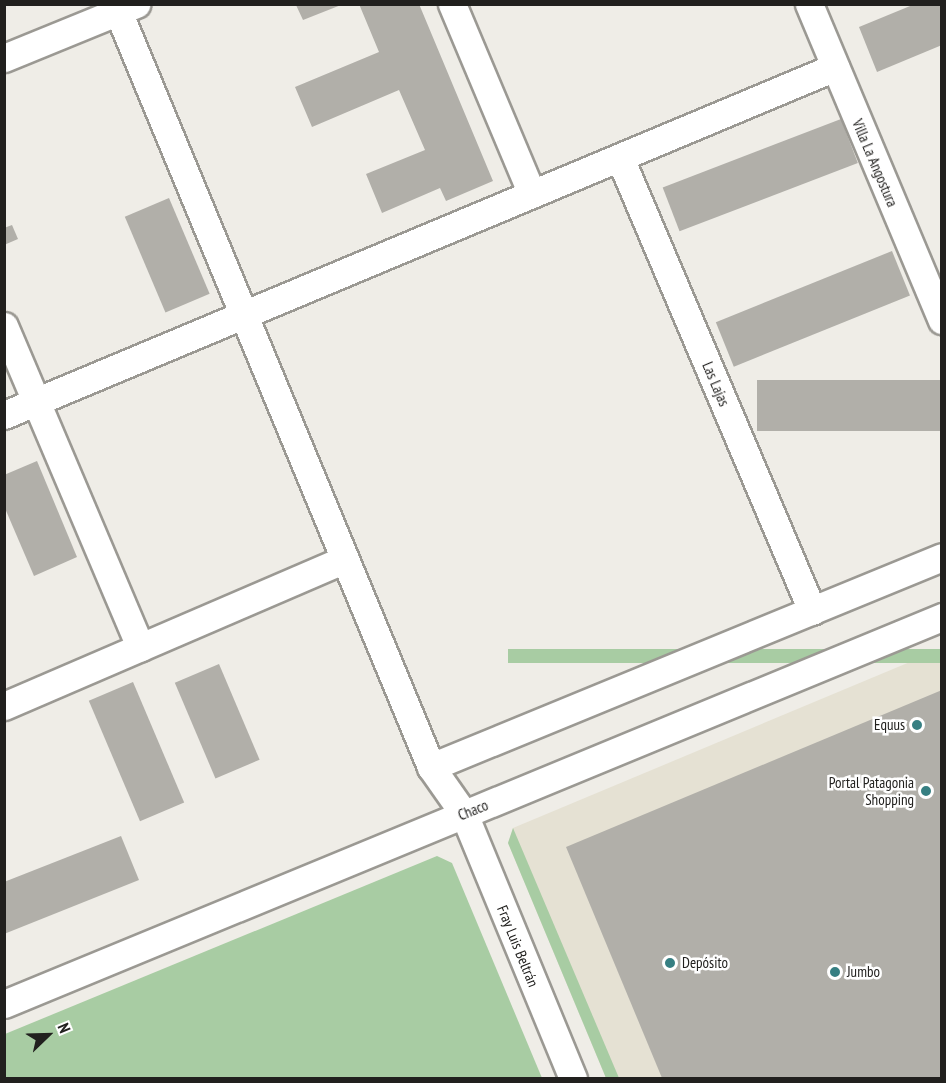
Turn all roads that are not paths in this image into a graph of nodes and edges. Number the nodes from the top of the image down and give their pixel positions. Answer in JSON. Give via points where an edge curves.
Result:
{"nodes":[{"id":1,"x":452,"y":4,"type":"edge"},
{"id":2,"x":809,"y":4,"type":"edge"},
{"id":3,"x":123,"y":7,"type":"edge"},
{"id":4,"x":4,"y":58,"type":"edge"},
{"id":5,"x":835,"y":67,"type":"junction"},
{"id":6,"x":620,"y":158,"type":"junction"},
{"id":7,"x":532,"y":194,"type":"junction"},
{"id":8,"x":244,"y":315,"type":"junction"},
{"id":9,"x":942,"y":321,"type":"edge"},
{"id":10,"x":4,"y":326,"type":"edge"},
{"id":11,"x":36,"y":402,"type":"junction"},
{"id":12,"x":4,"y":415,"type":"edge"},
{"id":13,"x":942,"y":557,"type":"edge"},
{"id":14,"x":345,"y":559,"type":"junction"},
{"id":15,"x":812,"y":611,"type":"junction"},
{"id":16,"x":942,"y":617,"type":"edge"},
{"id":17,"x":140,"y":647,"type":"junction"},
{"id":18,"x":4,"y":706,"type":"edge"},
{"id":19,"x":431,"y":767,"type":"junction"},
{"id":20,"x":464,"y":814,"type":"junction"},
{"id":21,"x":4,"y":1004,"type":"edge"},
{"id":22,"x":573,"y":1078,"type":"edge"}],
"edges":[{"from":1,"to":7,"type":"street"},
{"from":2,"to":5,"type":"street","name":"Villa La Angostura"},
{"from":3,"to":4,"type":"street"},
{"from":3,"to":8,"type":"street","name":"Fray Luis Beltrán"},
{"from":5,"to":6,"type":"street"},
{"from":5,"to":9,"type":"street","name":"Villa La Angostura"},
{"from":6,"to":7,"type":"street"},
{"from":6,"to":15,"type":"street","name":"Las Lajas"},
{"from":7,"to":8,"type":"street"},
{"from":8,"to":11,"type":"street"},
{"from":8,"to":14,"type":"street","name":"Fray Luis Beltrán"},
{"from":10,"to":11,"type":"street"},
{"from":11,"to":12,"type":"street"},
{"from":11,"to":17,"type":"street"},
{"from":13,"to":15,"type":"street"},
{"from":14,"to":17,"type":"street"},
{"from":14,"to":19,"type":"street","name":"Fray Luis Beltrán"},
{"from":15,"to":19,"type":"street"},
{"from":16,"to":20,"type":"street","name":"Chaco"},
{"from":17,"to":18,"type":"street"},
{"from":19,"to":20,"type":"street","name":"Fray Luis Beltrán"},
{"from":20,"to":21,"type":"street","name":"Chaco"},
{"from":20,"to":22,"type":"street","name":"Fray Luis Beltrán"}]}
